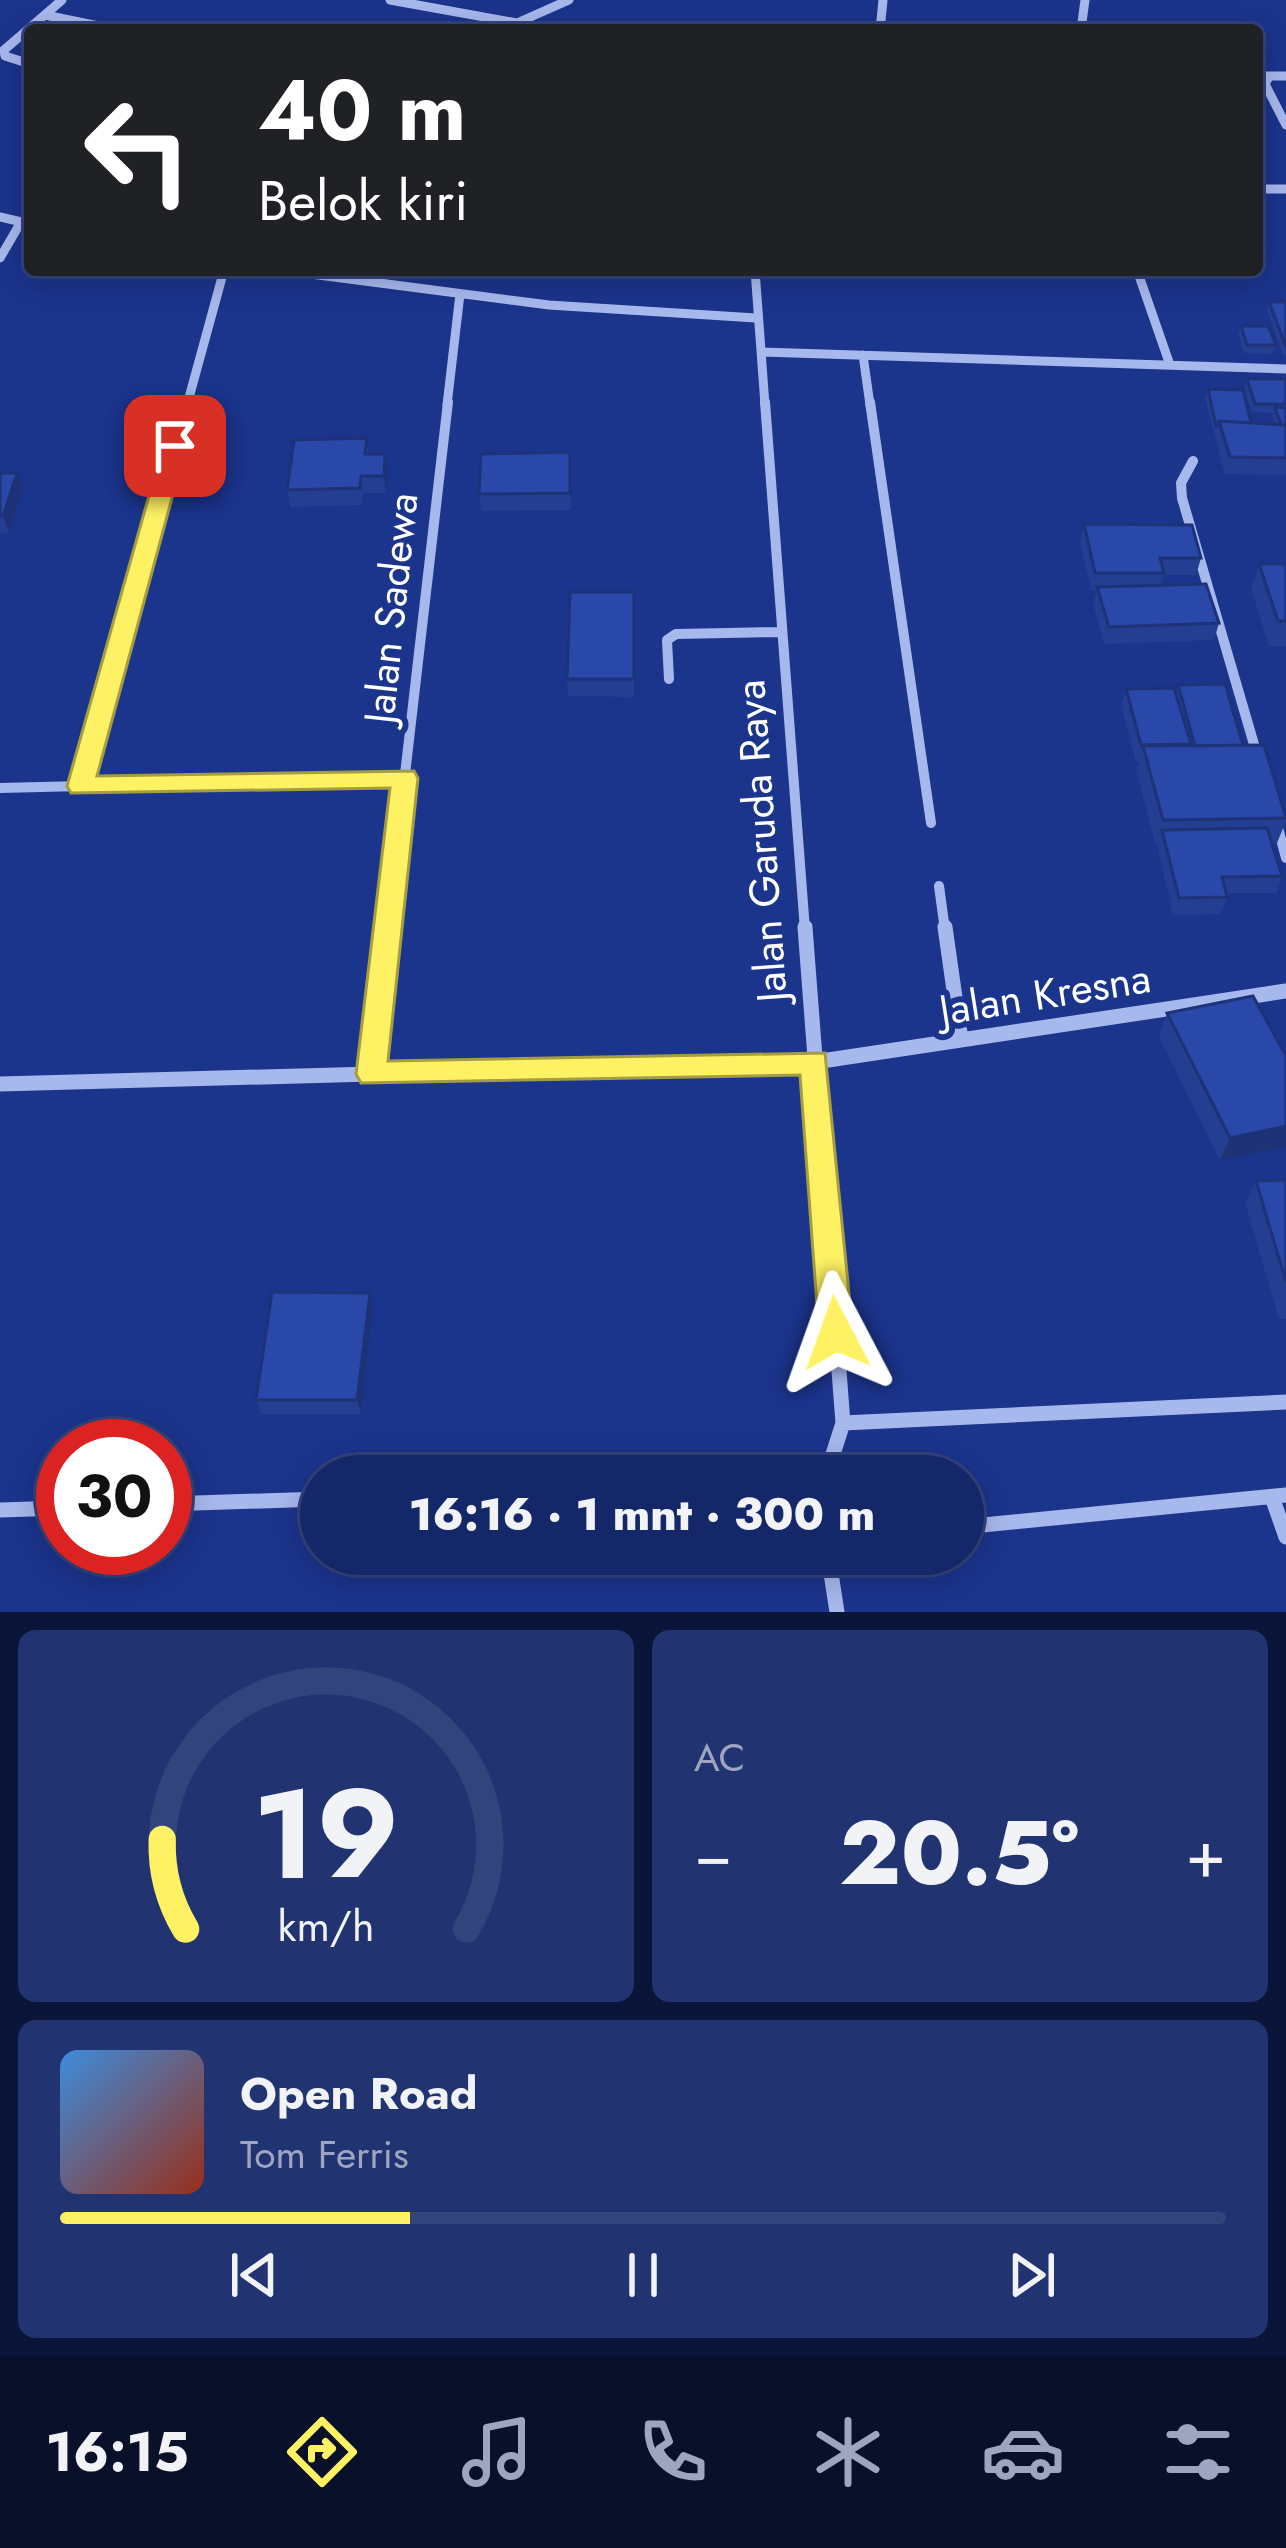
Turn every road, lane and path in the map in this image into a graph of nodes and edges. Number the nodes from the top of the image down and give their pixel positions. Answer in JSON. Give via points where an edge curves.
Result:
{"nodes":[{"id":1,"x":62,"y":0,"type":"edge"},
{"id":2,"x":392,"y":0,"type":"edge"},
{"id":3,"x":569,"y":0,"type":"edge"},
{"id":4,"x":45,"y":15,"type":"junction"},
{"id":5,"x":35,"y":24,"type":"edge"},
{"id":6,"x":89,"y":24,"type":"edge"},
{"id":7,"x":507,"y":24,"type":"edge"},
{"id":8,"x":521,"y":24,"type":"edge"},
{"id":9,"x":24,"y":34,"type":"edge"},
{"id":10,"x":24,"y":62,"type":"edge"},
{"id":11,"x":1286,"y":76,"type":"edge"},
{"id":12,"x":1263,"y":77,"type":"edge"},
{"id":13,"x":1286,"y":125,"type":"edge"},
{"id":14,"x":24,"y":224,"type":"edge"},
{"id":15,"x":0,"y":258,"type":"edge"},
{"id":16,"x":222,"y":276,"type":"edge"},
{"id":17,"x":327,"y":276,"type":"edge"},
{"id":18,"x":754,"y":276,"type":"edge"},
{"id":19,"x":1139,"y":276,"type":"edge"},
{"id":20,"x":460,"y":293,"type":"junction"},
{"id":21,"x":756,"y":318,"type":"junction"},
{"id":22,"x":761,"y":352,"type":"junction"},
{"id":23,"x":862,"y":356,"type":"junction"},
{"id":24,"x":1170,"y":365,"type":"junction"},
{"id":25,"x":1286,"y":368,"type":"edge"},
{"id":26,"x":1193,"y":461,"type":"dead end"},
{"id":27,"x":1192,"y":596,"type":"edge"},
{"id":28,"x":1213,"y":596,"type":"junction"},
{"id":29,"x":781,"y":632,"type":"junction"},
{"id":30,"x":669,"y":679,"type":"dead end"},
{"id":31,"x":1262,"y":770,"type":"edge"},
{"id":32,"x":405,"y":778,"type":"junction"},
{"id":33,"x":81,"y":786,"type":"junction"},
{"id":34,"x":0,"y":788,"type":"edge"},
{"id":35,"x":1274,"y":814,"type":"edge"},
{"id":36,"x":931,"y":823,"type":"dead end"},
{"id":37,"x":1286,"y":858,"type":"edge"},
{"id":38,"x":939,"y":886,"type":"dead end"},
{"id":39,"x":1286,"y":991,"type":"edge"},
{"id":40,"x":961,"y":1040,"type":"junction"},
{"id":41,"x":814,"y":1062,"type":"junction"},
{"id":42,"x":371,"y":1074,"type":"junction"},
{"id":43,"x":0,"y":1084,"type":"edge"},
{"id":44,"x":1286,"y":1402,"type":"edge"},
{"id":45,"x":843,"y":1423,"type":"junction"},
{"id":46,"x":834,"y":1455,"type":"edge"},
{"id":47,"x":1279,"y":1496,"type":"edge"},
{"id":48,"x":300,"y":1499,"type":"edge"},
{"id":49,"x":192,"y":1503,"type":"edge"},
{"id":50,"x":36,"y":1509,"type":"edge"},
{"id":51,"x":0,"y":1510,"type":"edge"},
{"id":52,"x":984,"y":1525,"type":"edge"},
{"id":53,"x":1286,"y":1537,"type":"edge"},
{"id":54,"x":831,"y":1575,"type":"edge"},
{"id":55,"x":837,"y":1612,"type":"edge"}],
"edges":[{"from":1,"to":4,"type":"street"},
{"from":2,"to":7,"type":"street"},
{"from":3,"to":8,"type":"street"},
{"from":4,"to":5,"type":"street"},
{"from":4,"to":6,"type":"street"},
{"from":9,"to":10,"type":"street","via":[[3,54]]},
{"from":11,"to":12,"type":"street"},
{"from":12,"to":13,"type":"street"},
{"from":14,"to":15,"type":"street"},
{"from":16,"to":33,"type":"street"},
{"from":17,"to":20,"type":"street"},
{"from":18,"to":21,"type":"street","name":"Jalan Garuda Raya"},
{"from":19,"to":24,"type":"street"},
{"from":20,"to":21,"type":"street"},
{"from":20,"to":32,"type":"street","name":"Jalan Sadewa"},
{"from":21,"to":22,"type":"street","name":"Jalan Garuda Raya"},
{"from":22,"to":23,"type":"street"},
{"from":22,"to":29,"type":"street","name":"Jalan Garuda Raya"},
{"from":23,"to":24,"type":"street"},
{"from":23,"to":36,"type":"street"},
{"from":24,"to":25,"type":"street"},
{"from":26,"to":28,"type":"street","via":[[1182,498]]},
{"from":27,"to":28,"type":"street"},
{"from":28,"to":31,"type":"street"},
{"from":29,"to":30,"type":"street","via":[[676,634],[667,640]]},
{"from":29,"to":41,"type":"street","name":"Jalan Garuda Raya"},
{"from":32,"to":33,"type":"street"},
{"from":32,"to":42,"type":"street","name":"Jalan Sadewa"},
{"from":33,"to":34,"type":"street"},
{"from":35,"to":37,"type":"street"},
{"from":38,"to":40,"type":"street"},
{"from":39,"to":40,"type":"street","name":"Jalan Kresna"},
{"from":40,"to":41,"type":"street","name":"Jalan Kresna"},
{"from":41,"to":42,"type":"street","name":"Jalan Kresna"},
{"from":41,"to":45,"type":"street","name":"Jalan Garuda Raya"},
{"from":42,"to":43,"type":"street","name":"Jalan Kresna"},
{"from":44,"to":45,"type":"street"},
{"from":45,"to":46,"type":"street","name":"Jalan Garuda Raya"},
{"from":47,"to":52,"type":"street"},
{"from":47,"to":53,"type":"street"},
{"from":48,"to":49,"type":"street"},
{"from":50,"to":51,"type":"street"},
{"from":54,"to":55,"type":"street"}]}
